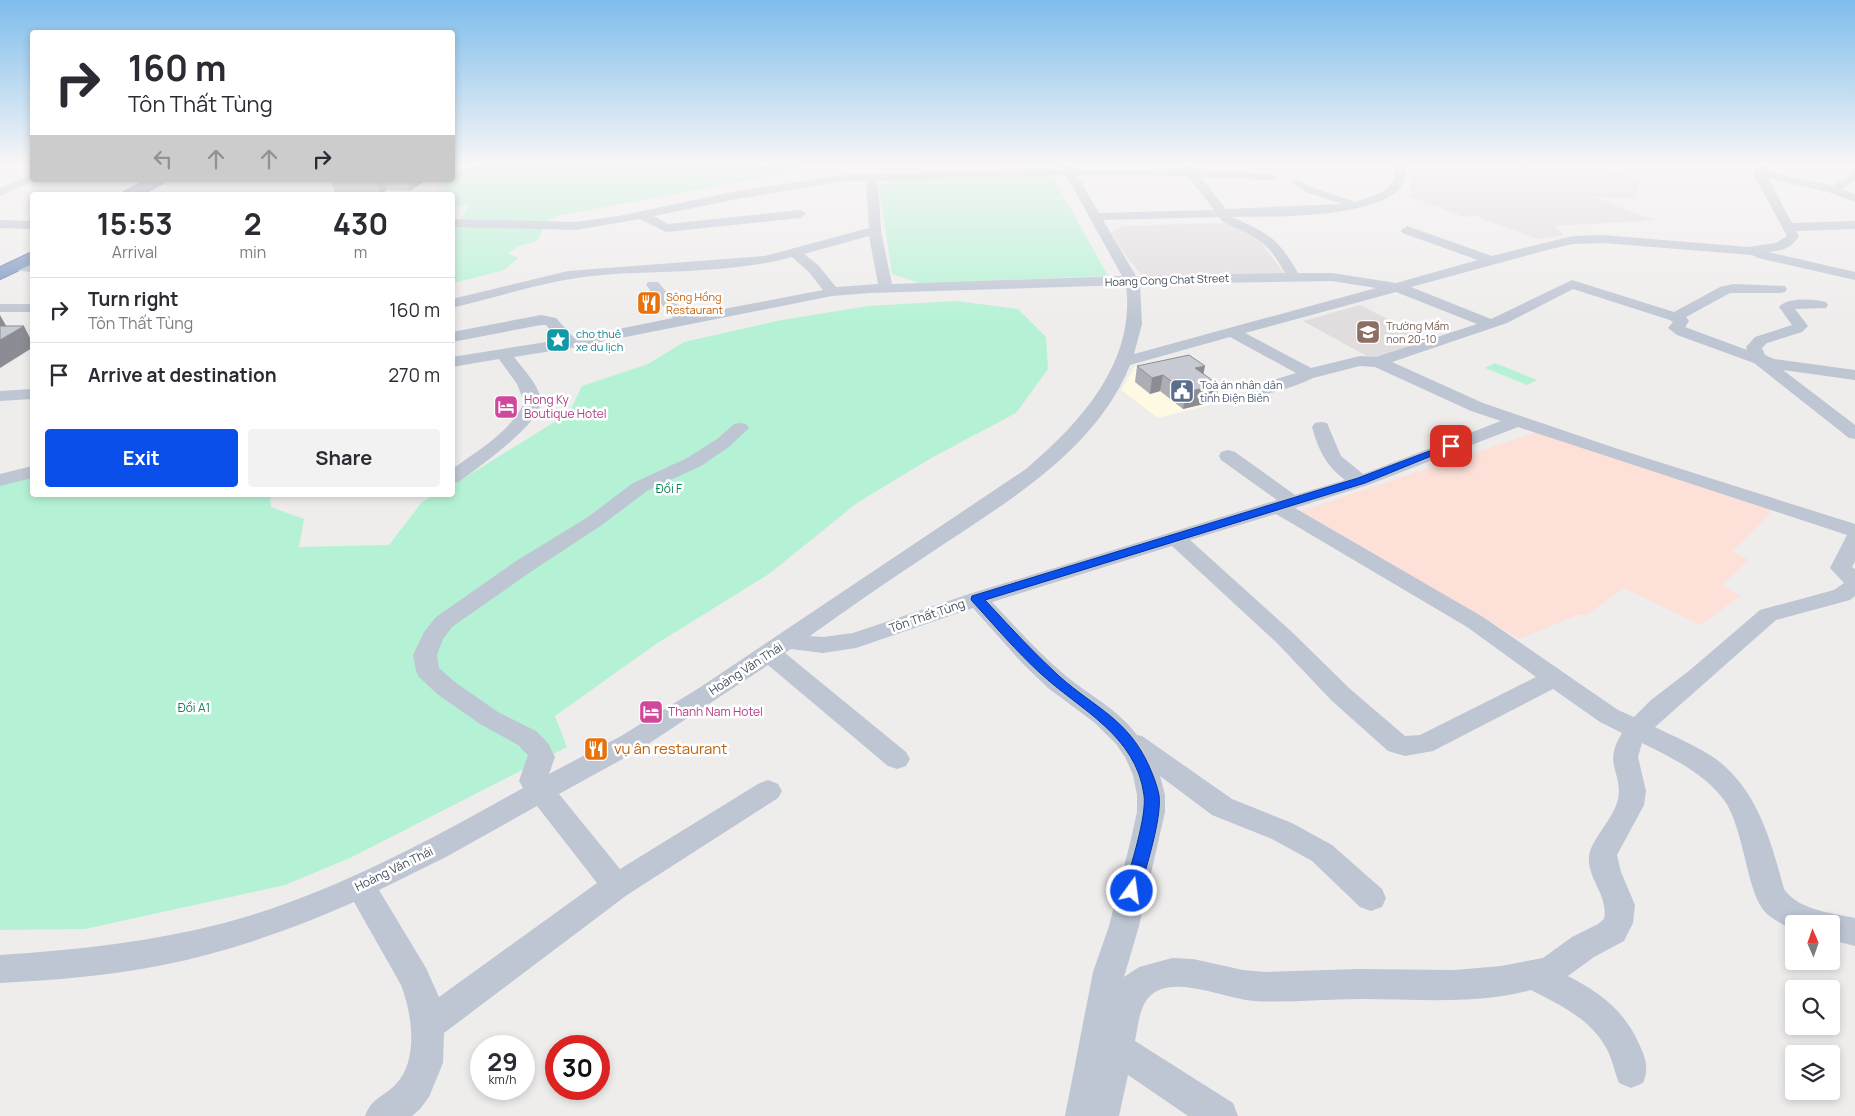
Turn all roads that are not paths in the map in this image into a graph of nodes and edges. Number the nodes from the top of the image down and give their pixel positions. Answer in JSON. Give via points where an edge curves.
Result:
{"nodes":[{"id":1,"x":629,"y":217,"type":"edge"},
{"id":2,"x":646,"y":217,"type":"edge"},
{"id":3,"x":771,"y":217,"type":"edge"},
{"id":4,"x":874,"y":217,"type":"edge"},
{"id":5,"x":1094,"y":217,"type":"edge"},
{"id":6,"x":1196,"y":217,"type":"edge"},
{"id":7,"x":1226,"y":217,"type":"edge"},
{"id":8,"x":1784,"y":217,"type":"edge"},
{"id":9,"x":1096,"y":220,"type":"junction"},
{"id":10,"x":0,"y":224,"type":"edge"},
{"id":11,"x":455,"y":224,"type":"edge"},
{"id":12,"x":30,"y":225,"type":"edge"},
{"id":13,"x":1855,"y":225,"type":"edge"},
{"id":14,"x":1834,"y":226,"type":"junction"},
{"id":15,"x":1788,"y":227,"type":"junction"},
{"id":16,"x":1407,"y":230,"type":"dead end"},
{"id":17,"x":875,"y":231,"type":"junction"},
{"id":18,"x":1855,"y":236,"type":"edge"},
{"id":19,"x":30,"y":247,"type":"edge"},
{"id":20,"x":1748,"y":250,"type":"junction"},
{"id":21,"x":794,"y":252,"type":"junction"},
{"id":22,"x":30,"y":258,"type":"edge"},
{"id":23,"x":1492,"y":261,"type":"junction"},
{"id":24,"x":3,"y":267,"type":"edge"},
{"id":25,"x":30,"y":268,"type":"edge"},
{"id":26,"x":1293,"y":276,"type":"junction"},
{"id":27,"x":1855,"y":276,"type":"edge"},
{"id":28,"x":1132,"y":281,"type":"junction"},
{"id":29,"x":653,"y":285,"type":"dead end"},
{"id":30,"x":1397,"y":287,"type":"junction"},
{"id":31,"x":886,"y":288,"type":"junction"},
{"id":32,"x":1780,"y":289,"type":"dead end"},
{"id":33,"x":832,"y":292,"type":"junction"},
{"id":34,"x":455,"y":303,"type":"edge"},
{"id":35,"x":1822,"y":305,"type":"dead end"},
{"id":36,"x":0,"y":308,"type":"edge"},
{"id":37,"x":30,"y":308,"type":"edge"},
{"id":38,"x":1675,"y":317,"type":"junction"},
{"id":39,"x":683,"y":321,"type":"junction"},
{"id":40,"x":1490,"y":324,"type":"junction"},
{"id":41,"x":1233,"y":333,"type":"junction"},
{"id":42,"x":455,"y":336,"type":"edge"},
{"id":43,"x":570,"y":343,"type":"junction"},
{"id":44,"x":503,"y":353,"type":"junction"},
{"id":45,"x":455,"y":361,"type":"edge"},
{"id":46,"x":1761,"y":361,"type":"junction"},
{"id":47,"x":1123,"y":362,"type":"junction"},
{"id":48,"x":1380,"y":362,"type":"junction"},
{"id":49,"x":1308,"y":373,"type":"junction"},
{"id":50,"x":1855,"y":374,"type":"edge"},
{"id":51,"x":1260,"y":390,"type":"dead end"},
{"id":52,"x":30,"y":394,"type":"edge"},
{"id":53,"x":0,"y":396,"type":"edge"},
{"id":54,"x":1855,"y":414,"type":"edge"},
{"id":55,"x":1831,"y":415,"type":"junction"},
{"id":56,"x":1518,"y":421,"type":"junction"},
{"id":57,"x":1321,"y":427,"type":"dead end"},
{"id":58,"x":740,"y":428,"type":"dead end"},
{"id":59,"x":1855,"y":434,"type":"edge"},
{"id":60,"x":1228,"y":456,"type":"dead end"},
{"id":61,"x":30,"y":472,"type":"edge"},
{"id":62,"x":455,"y":476,"type":"edge"},
{"id":63,"x":0,"y":480,"type":"edge"},
{"id":64,"x":1361,"y":480,"type":"junction"},
{"id":65,"x":1284,"y":504,"type":"junction"},
{"id":66,"x":1855,"y":531,"type":"edge"},
{"id":67,"x":1175,"y":538,"type":"junction"},
{"id":68,"x":1855,"y":539,"type":"edge"},
{"id":69,"x":1855,"y":581,"type":"edge"},
{"id":70,"x":1855,"y":585,"type":"edge"},
{"id":71,"x":977,"y":599,"type":"junction"},
{"id":72,"x":780,"y":647,"type":"junction"},
{"id":73,"x":1554,"y":678,"type":"junction"},
{"id":74,"x":1638,"y":731,"type":"junction"},
{"id":75,"x":1125,"y":737,"type":"junction"},
{"id":76,"x":897,"y":759,"type":"dead end"},
{"id":77,"x":768,"y":791,"type":"dead end"},
{"id":78,"x":541,"y":792,"type":"junction"},
{"id":79,"x":360,"y":885,"type":"junction"},
{"id":80,"x":616,"y":886,"type":"junction"},
{"id":81,"x":1370,"y":898,"type":"dead end"},
{"id":82,"x":1795,"y":915,"type":"edge"},
{"id":83,"x":1840,"y":928,"type":"edge"},
{"id":84,"x":1855,"y":932,"type":"edge"},
{"id":85,"x":0,"y":969,"type":"edge"},
{"id":86,"x":1532,"y":974,"type":"junction"},
{"id":87,"x":428,"y":1025,"type":"junction"},
{"id":88,"x":1107,"y":1041,"type":"junction"},
{"id":89,"x":1631,"y":1071,"type":"dead end"},
{"id":90,"x":382,"y":1116,"type":"edge"},
{"id":91,"x":1082,"y":1116,"type":"edge"},
{"id":92,"x":1101,"y":1116,"type":"edge"},
{"id":93,"x":1220,"y":1116,"type":"edge"}],
"edges":[{"from":1,"to":11,"type":"street","via":[[575,226]]},
{"from":2,"to":3,"type":"street","via":[[666,228]]},
{"from":4,"to":17,"type":"street"},
{"from":5,"to":9,"type":"street"},
{"from":6,"to":9,"type":"street"},
{"from":7,"to":26,"type":"street","via":[[1265,237],[1282,256]]},
{"from":8,"to":15,"type":"street"},
{"from":9,"to":28,"type":"street"},
{"from":10,"to":12,"type":"street"},
{"from":13,"to":14,"type":"street"},
{"from":14,"to":15,"type":"street"},
{"from":14,"to":18,"type":"street"},
{"from":15,"to":20,"type":"street","name":"Hoang Cong Chat Street","via":[[1793,236],[1789,242],[1779,247]]},
{"from":16,"to":23,"type":"street"},
{"from":17,"to":21,"type":"street"},
{"from":17,"to":31,"type":"street"},
{"from":19,"to":24,"type":"highway"},
{"from":20,"to":23,"type":"street","name":"Hoang Cong Chat Street","via":[[1587,239],[1549,245]]},
{"from":20,"to":27,"type":"street"},
{"from":21,"to":33,"type":"street","via":[[813,268]]},
{"from":21,"to":34,"type":"street","via":[[766,260],[568,275]]},
{"from":22,"to":24,"type":"highway"},
{"from":23,"to":30,"type":"street","name":"Hoang Cong Chat Street"},
{"from":24,"to":25,"type":"street"},
{"from":26,"to":28,"type":"street","name":"Hoang Cong Chat Street"},
{"from":26,"to":30,"type":"street","name":"Hoang Cong Chat Street","via":[[1332,277]]},
{"from":28,"to":31,"type":"street","name":"Hoang Cong Chat Street"},
{"from":28,"to":47,"type":"street","name":"Hoàng Văn Thái","via":[[1134,324]]},
{"from":29,"to":39,"type":"street"},
{"from":30,"to":40,"type":"street"},
{"from":30,"to":41,"type":"street"},
{"from":31,"to":33,"type":"street","name":"Hoang Cong Chat Street"},
{"from":32,"to":38,"type":"street","via":[[1725,290]]},
{"from":33,"to":39,"type":"street","name":"Hoang Cong Chat Street"},
{"from":35,"to":46,"type":"street","via":[[1786,307],[1800,326],[1761,340],[1754,347]]},
{"from":36,"to":37,"type":"street"},
{"from":38,"to":40,"type":"street","via":[[1572,284]]},
{"from":38,"to":46,"type":"street","via":[[1681,322],[1676,328],[1678,330]]},
{"from":39,"to":43,"type":"street","name":"Hoang Cong Chat Street"},
{"from":40,"to":48,"type":"street"},
{"from":41,"to":47,"type":"street"},
{"from":41,"to":49,"type":"street"},
{"from":42,"to":43,"type":"street","via":[[541,320],[551,322]]},
{"from":43,"to":44,"type":"street","name":"Hoang Cong Chat Street"},
{"from":44,"to":45,"type":"street","name":"Hoang Cong Chat Street"},
{"from":44,"to":62,"type":"street","via":[[531,393],[530,411],[497,444]]},
{"from":46,"to":50,"type":"street"},
{"from":46,"to":55,"type":"street"},
{"from":47,"to":72,"type":"street","name":"Hoàng Văn Thái","via":[[1101,401],[1057,453],[1010,490]]},
{"from":48,"to":49,"type":"street","via":[[1360,361]]},
{"from":48,"to":56,"type":"street","via":[[1477,407]]},
{"from":49,"to":51,"type":"street"},
{"from":52,"to":53,"type":"street"},
{"from":54,"to":55,"type":"street"},
{"from":55,"to":59,"type":"street"},
{"from":56,"to":64,"type":"street","name":"Tôn Thất Tùng"},
{"from":56,"to":66,"type":"street"},
{"from":57,"to":64,"type":"street","via":[[1334,461]]},
{"from":58,"to":78,"type":"street","via":[[694,462],[640,488],[524,566],[444,622],[432,638],[425,655],[428,671],[471,706],[528,738],[539,750],[542,757],[533,781]]},
{"from":60,"to":65,"type":"street"},
{"from":61,"to":63,"type":"street"},
{"from":64,"to":65,"type":"street","name":"Tôn Thất Tùng"},
{"from":65,"to":67,"type":"street","name":"Tôn Thất Tùng"},
{"from":65,"to":73,"type":"street","via":[[1474,622]]},
{"from":67,"to":71,"type":"street","name":"Tôn Thất Tùng"},
{"from":67,"to":73,"type":"street","via":[[1397,744],[1424,744]]},
{"from":68,"to":69,"type":"street","via":[[1841,568]]},
{"from":70,"to":74,"type":"street","via":[[1842,595],[1768,615],[1665,702]]},
{"from":71,"to":72,"type":"street","name":"Tôn Thất Tùng","via":[[856,640]]},
{"from":71,"to":75,"type":"street","via":[[1031,658]]},
{"from":72,"to":76,"type":"street"},
{"from":72,"to":78,"type":"street","name":"Hoàng Văn Thái","via":[[630,744]]},
{"from":73,"to":74,"type":"street"},
{"from":74,"to":82,"type":"street","via":[[1687,754],[1733,792],[1752,829],[1770,893],[1777,904]]},
{"from":74,"to":86,"type":"street","via":[[1625,753],[1632,797],[1602,863],[1617,899],[1618,922],[1613,931],[1560,964]]},
{"from":75,"to":81,"type":"street","via":[[1222,807],[1282,830],[1322,853]]},
{"from":75,"to":88,"type":"street","via":[[1146,775],[1152,795],[1151,812],[1124,926],[1109,972]]},
{"from":77,"to":80,"type":"street"},
{"from":78,"to":79,"type":"street","name":"Hoàng Văn Thái"},
{"from":78,"to":80,"type":"street"},
{"from":79,"to":85,"type":"street","name":"Hoàng Văn Thái","via":[[258,926],[163,952],[78,965]]},
{"from":79,"to":87,"type":"street","via":[[415,978]]},
{"from":80,"to":87,"type":"street"},
{"from":83,"to":84,"type":"street"},
{"from":86,"to":88,"type":"street","via":[[1507,980],[1465,983],[1272,986],[1240,985],[1195,973],[1170,973],[1141,982],[1132,990]]},
{"from":86,"to":89,"type":"street","via":[[1590,1006],[1610,1024],[1622,1040]]},
{"from":87,"to":90,"type":"street","via":[[426,1063],[417,1086]]},
{"from":88,"to":91,"type":"street"},
{"from":88,"to":92,"type":"street"},
{"from":88,"to":93,"type":"street"}]}
